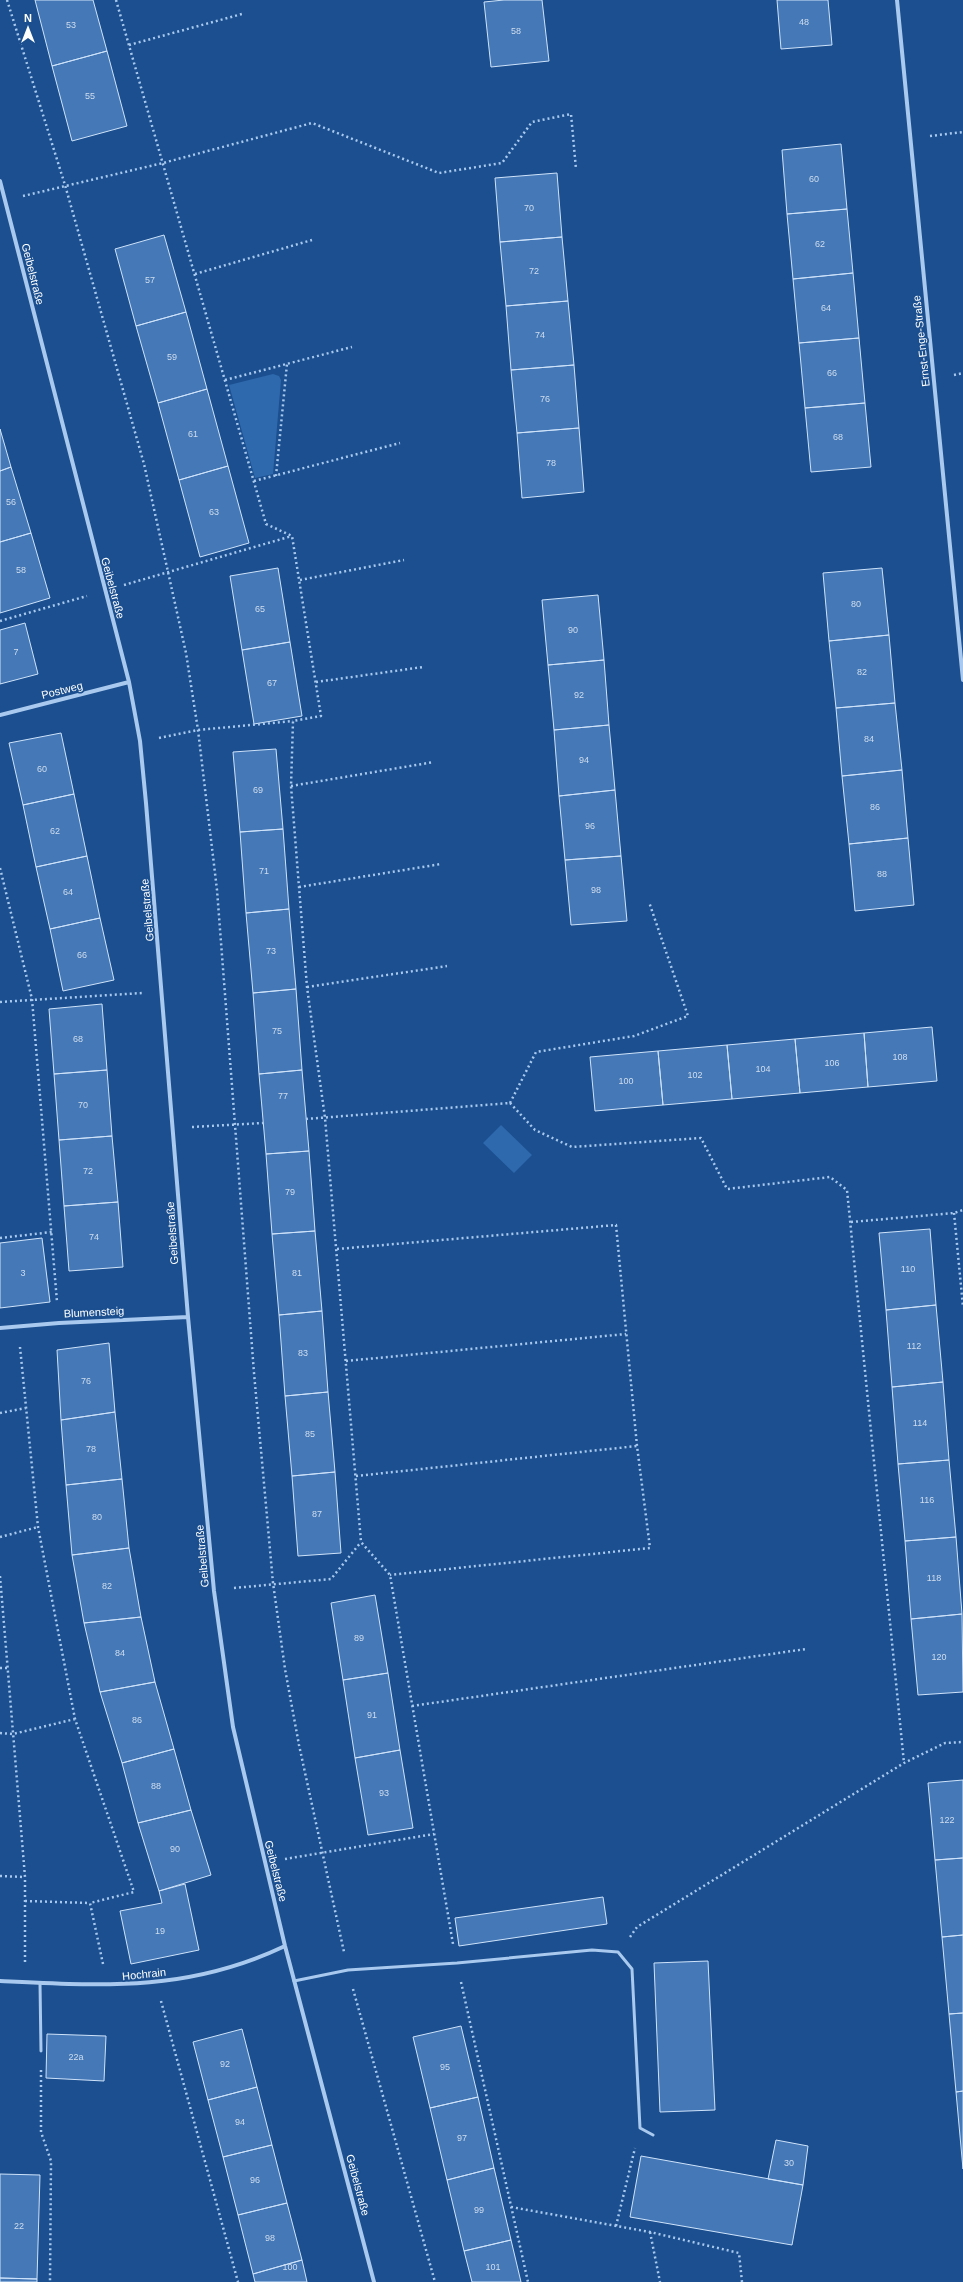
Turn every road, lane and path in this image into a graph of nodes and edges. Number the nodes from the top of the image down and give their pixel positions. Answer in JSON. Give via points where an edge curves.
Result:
{"nodes":[{"id":1,"x":7,"y":0,"type":"edge"},
{"id":2,"x":116,"y":0,"type":"edge"},
{"id":3,"x":897,"y":0,"type":"edge"},
{"id":4,"x":242,"y":14,"type":"dead end"},
{"id":5,"x":129,"y":44,"type":"junction"},
{"id":6,"x":963,"y":132,"type":"edge"},
{"id":7,"x":910,"y":139,"type":"junction"},
{"id":8,"x":163,"y":163,"type":"junction"},
{"id":9,"x":576,"y":169,"type":"dead end"},
{"id":10,"x":0,"y":181,"type":"edge"},
{"id":11,"x":65,"y":185,"type":"junction"},
{"id":12,"x":5,"y":200,"type":"junction"},
{"id":13,"x":0,"y":202,"type":"edge"},
{"id":14,"x":312,"y":240,"type":"dead end"},
{"id":15,"x":195,"y":274,"type":"junction"},
{"id":16,"x":352,"y":347,"type":"dead end"},
{"id":17,"x":287,"y":364,"type":"junction"},
{"id":18,"x":225,"y":380,"type":"junction"},
{"id":19,"x":400,"y":443,"type":"dead end"},
{"id":20,"x":276,"y":476,"type":"junction"},
{"id":21,"x":254,"y":481,"type":"junction"},
{"id":22,"x":292,"y":536,"type":"junction"},
{"id":23,"x":404,"y":560,"type":"dead end"},
{"id":24,"x":170,"y":572,"type":"junction"},
{"id":25,"x":300,"y":580,"type":"junction"},
{"id":26,"x":104,"y":591,"type":"junction"},
{"id":27,"x":0,"y":621,"type":"edge"},
{"id":28,"x":423,"y":667,"type":"dead end"},
{"id":29,"x":963,"y":680,"type":"edge"},
{"id":30,"x":129,"y":682,"type":"junction"},
{"id":31,"x":316,"y":682,"type":"junction"},
{"id":32,"x":0,"y":716,"type":"edge"},
{"id":33,"x":293,"y":721,"type":"junction"},
{"id":34,"x":198,"y":730,"type":"junction"},
{"id":35,"x":140,"y":741,"type":"junction"},
{"id":36,"x":434,"y":762,"type":"dead end"},
{"id":37,"x":291,"y":786,"type":"junction"},
{"id":38,"x":441,"y":864,"type":"dead end"},
{"id":39,"x":0,"y":868,"type":"edge"},
{"id":40,"x":299,"y":887,"type":"junction"},
{"id":41,"x":649,"y":902,"type":"dead end"},
{"id":42,"x":448,"y":966,"type":"dead end"},
{"id":43,"x":307,"y":987,"type":"junction"},
{"id":44,"x":163,"y":992,"type":"junction"},
{"id":45,"x":32,"y":999,"type":"junction"},
{"id":46,"x":0,"y":1002,"type":"edge"},
{"id":47,"x":510,"y":1103,"type":"junction"},
{"id":48,"x":325,"y":1118,"type":"junction"},
{"id":49,"x":306,"y":1119,"type":"dead end"},
{"id":50,"x":263,"y":1123,"type":"dead end"},
{"id":51,"x":236,"y":1125,"type":"junction"},
{"id":52,"x":173,"y":1128,"type":"junction"},
{"id":53,"x":963,"y":1210,"type":"edge"},
{"id":54,"x":954,"y":1213,"type":"junction"},
{"id":55,"x":852,"y":1222,"type":"junction"},
{"id":56,"x":52,"y":1232,"type":"junction"},
{"id":57,"x":0,"y":1238,"type":"edge"},
{"id":58,"x":337,"y":1248,"type":"junction"},
{"id":59,"x":963,"y":1307,"type":"edge"},
{"id":60,"x":188,"y":1317,"type":"junction"},
{"id":61,"x":59,"y":1323,"type":"junction"},
{"id":62,"x":18,"y":1326,"type":"junction"},
{"id":63,"x":0,"y":1328,"type":"edge"},
{"id":64,"x":626,"y":1334,"type":"junction"},
{"id":65,"x":346,"y":1361,"type":"junction"},
{"id":66,"x":26,"y":1408,"type":"junction"},
{"id":67,"x":0,"y":1413,"type":"edge"},
{"id":68,"x":637,"y":1446,"type":"junction"},
{"id":69,"x":356,"y":1476,"type":"junction"},
{"id":70,"x":38,"y":1527,"type":"junction"},
{"id":71,"x":0,"y":1537,"type":"edge"},
{"id":72,"x":361,"y":1542,"type":"junction"},
{"id":73,"x":390,"y":1575,"type":"junction"},
{"id":74,"x":0,"y":1576,"type":"edge"},
{"id":75,"x":273,"y":1583,"type":"junction"},
{"id":76,"x":214,"y":1591,"type":"junction"},
{"id":77,"x":806,"y":1650,"type":"dead end"},
{"id":78,"x":0,"y":1668,"type":"edge"},
{"id":79,"x":8,"y":1668,"type":"junction"},
{"id":80,"x":412,"y":1706,"type":"junction"},
{"id":81,"x":75,"y":1719,"type":"junction"},
{"id":82,"x":0,"y":1733,"type":"edge"},
{"id":83,"x":13,"y":1734,"type":"junction"},
{"id":84,"x":963,"y":1742,"type":"edge"},
{"id":85,"x":904,"y":1763,"type":"junction"},
{"id":86,"x":434,"y":1834,"type":"junction"},
{"id":87,"x":322,"y":1853,"type":"junction"},
{"id":88,"x":264,"y":1862,"type":"junction"},
{"id":89,"x":0,"y":1876,"type":"edge"},
{"id":90,"x":25,"y":1877,"type":"junction"},
{"id":91,"x":25,"y":1901,"type":"junction"},
{"id":92,"x":90,"y":1904,"type":"junction"},
{"id":93,"x":285,"y":1946,"type":"junction"},
{"id":94,"x":618,"y":1952,"type":"junction"},
{"id":95,"x":457,"y":1963,"type":"junction"},
{"id":96,"x":348,"y":1970,"type":"junction"},
{"id":97,"x":0,"y":1981,"type":"edge"},
{"id":98,"x":294,"y":1981,"type":"junction"},
{"id":99,"x":24,"y":1982,"type":"junction"},
{"id":100,"x":40,"y":1983,"type":"junction"},
{"id":101,"x":156,"y":1983,"type":"junction"},
{"id":102,"x":108,"y":1986,"type":"junction"},
{"id":103,"x":41,"y":2051,"type":"joint"},
{"id":104,"x":640,"y":2128,"type":"junction"},
{"id":105,"x":653,"y":2135,"type":"dead end"},
{"id":106,"x":511,"y":2207,"type":"junction"},
{"id":107,"x":616,"y":2226,"type":"junction"},
{"id":108,"x":650,"y":2232,"type":"junction"},
{"id":109,"x":50,"y":2282,"type":"edge"},
{"id":110,"x":238,"y":2282,"type":"edge"},
{"id":111,"x":374,"y":2282,"type":"edge"},
{"id":112,"x":435,"y":2282,"type":"edge"},
{"id":113,"x":528,"y":2282,"type":"edge"},
{"id":114,"x":660,"y":2282,"type":"edge"},
{"id":115,"x":742,"y":2282,"type":"edge"}],
"edges":[{"from":1,"to":11,"type":"path"},
{"from":2,"to":5,"type":"path"},
{"from":3,"to":7,"type":"street","name":"Ernst-Enge-Straße"},
{"from":4,"to":5,"type":"path"},
{"from":5,"to":8,"type":"path"},
{"from":6,"to":7,"type":"path"},
{"from":7,"to":29,"type":"street","name":"Ernst-Enge-Straße"},
{"from":8,"to":9,"type":"path","via":[[312,124],[439,173],[502,163],[532,122],[571,114]]},
{"from":8,"to":11,"type":"path"},
{"from":8,"to":15,"type":"path"},
{"from":10,"to":12,"type":"street","name":"Geibelstraße"},
{"from":11,"to":12,"type":"path"},
{"from":11,"to":24,"type":"path","via":[[144,464]]},
{"from":12,"to":13,"type":"street"},
{"from":12,"to":26,"type":"street","name":"Geibelstraße"},
{"from":14,"to":15,"type":"path"},
{"from":15,"to":18,"type":"path"},
{"from":16,"to":17,"type":"path"},
{"from":17,"to":18,"type":"path"},
{"from":17,"to":20,"type":"path"},
{"from":18,"to":21,"type":"path"},
{"from":19,"to":20,"type":"path"},
{"from":20,"to":21,"type":"path"},
{"from":21,"to":22,"type":"path","via":[[266,524]]},
{"from":22,"to":24,"type":"path"},
{"from":22,"to":25,"type":"path"},
{"from":23,"to":25,"type":"path"},
{"from":24,"to":26,"type":"path"},
{"from":24,"to":34,"type":"path"},
{"from":25,"to":31,"type":"path"},
{"from":26,"to":27,"type":"path"},
{"from":26,"to":30,"type":"street","name":"Geibelstraße"},
{"from":28,"to":31,"type":"path"},
{"from":30,"to":32,"type":"street","name":"Postweg"},
{"from":30,"to":35,"type":"street","name":"Geibelstraße"},
{"from":31,"to":33,"type":"path","via":[[321,716]]},
{"from":33,"to":34,"type":"path"},
{"from":33,"to":37,"type":"path"},
{"from":34,"to":35,"type":"path"},
{"from":34,"to":51,"type":"path","via":[[217,890]]},
{"from":35,"to":44,"type":"street","name":"Geibelstraße"},
{"from":36,"to":37,"type":"path"},
{"from":37,"to":40,"type":"path"},
{"from":38,"to":40,"type":"path"},
{"from":39,"to":45,"type":"path"},
{"from":40,"to":43,"type":"path"},
{"from":41,"to":47,"type":"path","via":[[688,1016],[634,1036],[536,1052]]},
{"from":42,"to":43,"type":"path"},
{"from":43,"to":48,"type":"path"},
{"from":44,"to":45,"type":"path"},
{"from":44,"to":52,"type":"street","name":"Geibelstraße"},
{"from":45,"to":46,"type":"path"},
{"from":45,"to":56,"type":"path"},
{"from":47,"to":48,"type":"path"},
{"from":47,"to":55,"type":"path","via":[[535,1130],[572,1147],[702,1138],[727,1189],[830,1177],[848,1190]]},
{"from":48,"to":49,"type":"path"},
{"from":48,"to":58,"type":"path"},
{"from":50,"to":51,"type":"path"},
{"from":51,"to":52,"type":"path"},
{"from":51,"to":75,"type":"path","via":[[254,1373]]},
{"from":52,"to":60,"type":"street","name":"Geibelstraße"},
{"from":53,"to":54,"type":"path"},
{"from":54,"to":55,"type":"path"},
{"from":54,"to":59,"type":"path"},
{"from":55,"to":85,"type":"path"},
{"from":56,"to":57,"type":"path"},
{"from":56,"to":61,"type":"path"},
{"from":58,"to":64,"type":"path","via":[[616,1225]]},
{"from":58,"to":65,"type":"path"},
{"from":60,"to":61,"type":"street","name":"Blumensteig"},
{"from":60,"to":76,"type":"street","name":"Geibelstraße"},
{"from":61,"to":62,"type":"street","name":"Blumensteig"},
{"from":62,"to":63,"type":"street","name":"Blumensteig"},
{"from":62,"to":66,"type":"path"},
{"from":64,"to":65,"type":"path"},
{"from":64,"to":68,"type":"path"},
{"from":65,"to":69,"type":"path"},
{"from":66,"to":67,"type":"path"},
{"from":66,"to":70,"type":"path"},
{"from":68,"to":69,"type":"path"},
{"from":68,"to":73,"type":"path","via":[[650,1548]]},
{"from":69,"to":72,"type":"path"},
{"from":70,"to":71,"type":"path"},
{"from":70,"to":81,"type":"path"},
{"from":72,"to":73,"type":"path"},
{"from":72,"to":75,"type":"path","via":[[331,1579]]},
{"from":73,"to":80,"type":"path"},
{"from":74,"to":79,"type":"path"},
{"from":75,"to":76,"type":"path"},
{"from":75,"to":87,"type":"path","via":[[285,1669]]},
{"from":76,"to":88,"type":"street","name":"Geibelstraße","via":[[233,1727]]},
{"from":77,"to":80,"type":"path"},
{"from":78,"to":79,"type":"path"},
{"from":79,"to":83,"type":"path"},
{"from":80,"to":86,"type":"path"},
{"from":81,"to":83,"type":"path"},
{"from":81,"to":92,"type":"path","via":[[134,1892]]},
{"from":82,"to":83,"type":"path"},
{"from":83,"to":90,"type":"path"},
{"from":84,"to":85,"type":"path","via":[[945,1743]]},
{"from":85,"to":94,"type":"path","via":[[637,1928]]},
{"from":86,"to":87,"type":"path"},
{"from":86,"to":95,"type":"path"},
{"from":87,"to":88,"type":"path"},
{"from":87,"to":96,"type":"path"},
{"from":88,"to":93,"type":"street","name":"Geibelstraße"},
{"from":89,"to":90,"type":"path"},
{"from":90,"to":91,"type":"path"},
{"from":91,"to":92,"type":"path"},
{"from":91,"to":99,"type":"path"},
{"from":92,"to":102,"type":"path"},
{"from":93,"to":98,"type":"street","name":"Geibelstraße"},
{"from":93,"to":101,"type":"street","name":"Hochrain","via":[[256,1960],[192,1977]]},
{"from":94,"to":95,"type":"lane","via":[[592,1950]]},
{"from":94,"to":104,"type":"lane","via":[[632,1969]]},
{"from":95,"to":96,"type":"lane"},
{"from":95,"to":106,"type":"path"},
{"from":96,"to":98,"type":"lane"},
{"from":96,"to":112,"type":"path"},
{"from":97,"to":99,"type":"street","name":"Hochrain"},
{"from":98,"to":111,"type":"street","name":"Geibelstraße"},
{"from":99,"to":100,"type":"street","name":"Hochrain"},
{"from":100,"to":102,"type":"street","name":"Hochrain"},
{"from":100,"to":103,"type":"lane"},
{"from":101,"to":102,"type":"street","name":"Hochrain"},
{"from":101,"to":110,"type":"path"},
{"from":103,"to":109,"type":"path","via":[[41,2132],[51,2161]]},
{"from":104,"to":105,"type":"lane"},
{"from":104,"to":107,"type":"path"},
{"from":106,"to":107,"type":"path"},
{"from":106,"to":113,"type":"path"},
{"from":107,"to":108,"type":"path"},
{"from":108,"to":114,"type":"path"},
{"from":108,"to":115,"type":"path","via":[[739,2253]]}]}
